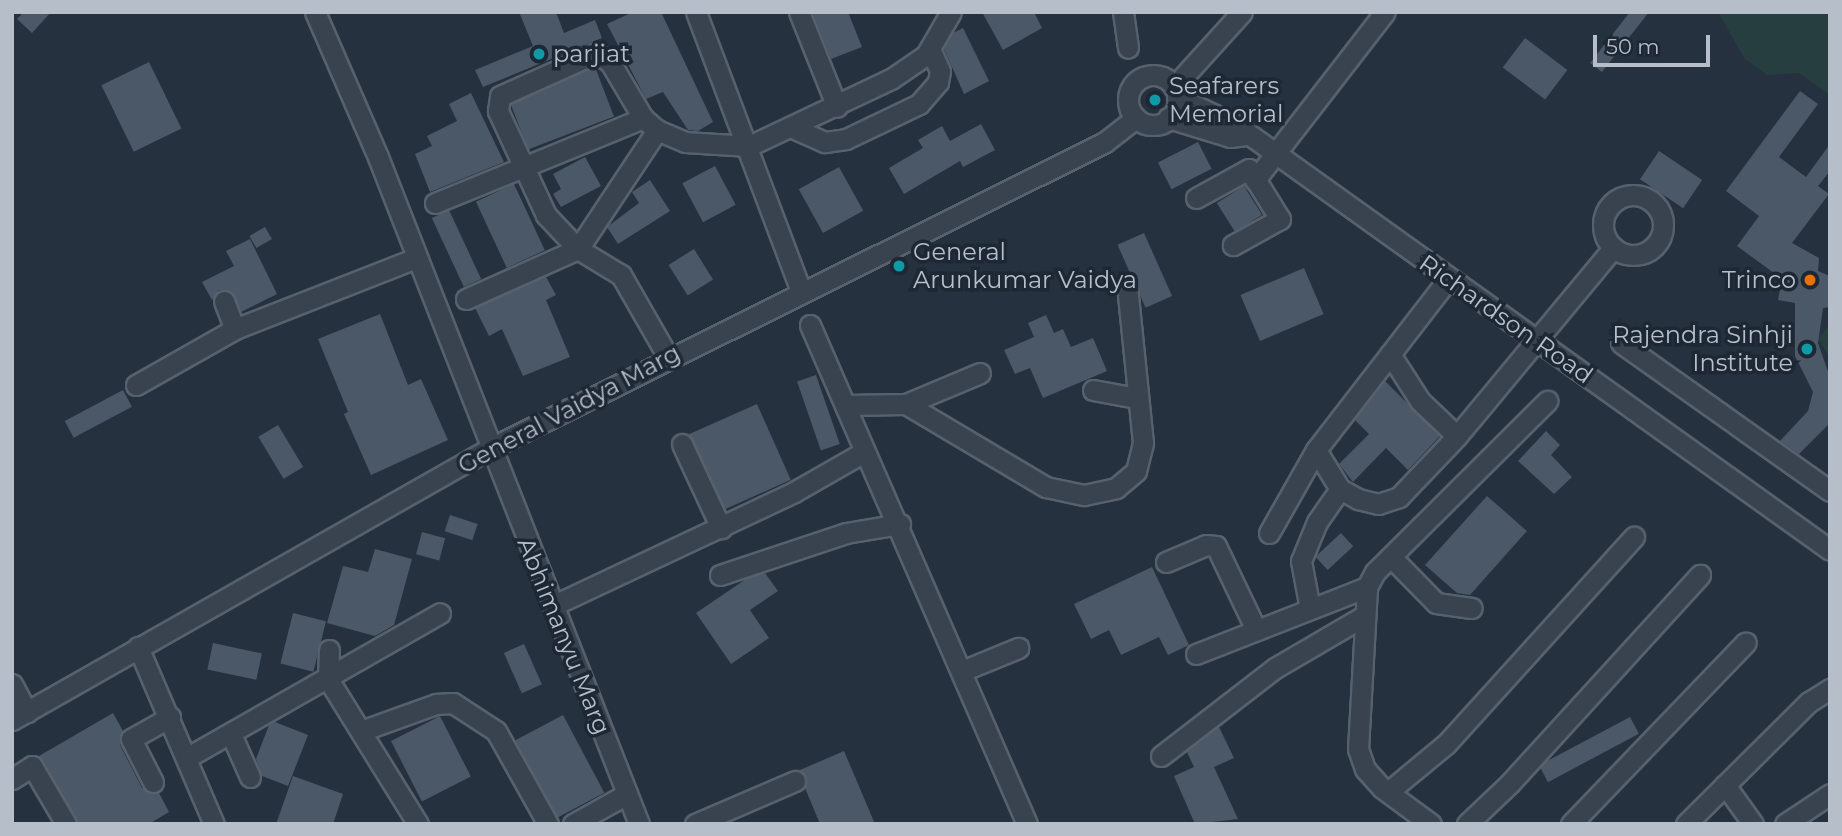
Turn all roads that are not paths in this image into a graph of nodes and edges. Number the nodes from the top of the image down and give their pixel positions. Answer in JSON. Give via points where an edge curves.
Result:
{"nodes":[{"id":1,"x":315,"y":12,"type":"edge"},
{"id":2,"x":696,"y":12,"type":"edge"},
{"id":3,"x":799,"y":12,"type":"edge"},
{"id":4,"x":951,"y":12,"type":"edge"},
{"id":5,"x":1123,"y":12,"type":"edge"},
{"id":6,"x":1241,"y":12,"type":"edge"},
{"id":7,"x":1385,"y":12,"type":"edge"},
{"id":8,"x":1128,"y":48,"type":"dead end"},
{"id":9,"x":930,"y":49,"type":"junction"},
{"id":10,"x":1175,"y":92,"type":"junction"},
{"id":11,"x":837,"y":107,"type":"junction"},
{"id":12,"x":1136,"y":118,"type":"junction"},
{"id":13,"x":1168,"y":118,"type":"junction"},
{"id":14,"x":650,"y":124,"type":"junction"},
{"id":15,"x":793,"y":128,"type":"junction"},
{"id":16,"x":1246,"y":135,"type":"junction"},
{"id":17,"x":749,"y":146,"type":"junction"},
{"id":18,"x":1275,"y":155,"type":"junction"},
{"id":19,"x":526,"y":169,"type":"junction"},
{"id":20,"x":1255,"y":180,"type":"junction"},
{"id":21,"x":1196,"y":198,"type":"dead end"},
{"id":22,"x":436,"y":203,"type":"dead end"},
{"id":23,"x":1233,"y":245,"type":"dead end"},
{"id":24,"x":1614,"y":248,"type":"dead end"},
{"id":25,"x":578,"y":249,"type":"junction"},
{"id":26,"x":416,"y":258,"type":"junction"},
{"id":27,"x":1449,"y":278,"type":"junction"},
{"id":28,"x":801,"y":290,"type":"junction"},
{"id":29,"x":1128,"y":295,"type":"dead end"},
{"id":30,"x":466,"y":299,"type":"dead end"},
{"id":31,"x":224,"y":301,"type":"dead end"},
{"id":32,"x":810,"y":325,"type":"dead end"},
{"id":33,"x":235,"y":329,"type":"junction"},
{"id":34,"x":1535,"y":340,"type":"junction"},
{"id":35,"x":1621,"y":343,"type":"dead end"},
{"id":36,"x":1390,"y":354,"type":"junction"},
{"id":37,"x":668,"y":357,"type":"junction"},
{"id":38,"x":980,"y":373,"type":"dead end"},
{"id":39,"x":136,"y":385,"type":"dead end"},
{"id":40,"x":1093,"y":390,"type":"dead end"},
{"id":41,"x":1138,"y":398,"type":"junction"},
{"id":42,"x":1547,"y":401,"type":"dead end"},
{"id":43,"x":906,"y":404,"type":"junction"},
{"id":44,"x":845,"y":405,"type":"junction"},
{"id":45,"x":1457,"y":436,"type":"junction"},
{"id":46,"x":682,"y":444,"type":"dead end"},
{"id":47,"x":488,"y":449,"type":"junction"},
{"id":48,"x":1316,"y":450,"type":"junction"},
{"id":49,"x":864,"y":452,"type":"junction"},
{"id":50,"x":1340,"y":489,"type":"junction"},
{"id":51,"x":1830,"y":491,"type":"edge"},
{"id":52,"x":900,"y":524,"type":"junction"},
{"id":53,"x":721,"y":528,"type":"junction"},
{"id":54,"x":1269,"y":533,"type":"dead end"},
{"id":55,"x":1634,"y":537,"type":"dead end"},
{"id":56,"x":1830,"y":550,"type":"edge"},
{"id":57,"x":1391,"y":557,"type":"junction"},
{"id":58,"x":1166,"y":562,"type":"dead end"},
{"id":59,"x":720,"y":575,"type":"dead end"},
{"id":60,"x":1700,"y":575,"type":"dead end"},
{"id":61,"x":1367,"y":587,"type":"junction"},
{"id":62,"x":552,"y":606,"type":"junction"},
{"id":63,"x":1472,"y":608,"type":"dead end"},
{"id":64,"x":1310,"y":609,"type":"junction"},
{"id":65,"x":440,"y":613,"type":"dead end"},
{"id":66,"x":1364,"y":616,"type":"junction"},
{"id":67,"x":1256,"y":630,"type":"junction"},
{"id":68,"x":1746,"y":642,"type":"dead end"},
{"id":69,"x":138,"y":647,"type":"junction"},
{"id":70,"x":1018,"y":648,"type":"dead end"},
{"id":71,"x":329,"y":650,"type":"dead end"},
{"id":72,"x":1196,"y":654,"type":"dead end"},
{"id":73,"x":962,"y":671,"type":"junction"},
{"id":74,"x":328,"y":679,"type":"junction"},
{"id":75,"x":12,"y":684,"type":"edge"},
{"id":76,"x":1830,"y":689,"type":"edge"},
{"id":77,"x":19,"y":716,"type":"edge"},
{"id":78,"x":170,"y":717,"type":"junction"},
{"id":79,"x":360,"y":731,"type":"junction"},
{"id":80,"x":230,"y":734,"type":"junction"},
{"id":81,"x":1161,"y":756,"type":"dead end"},
{"id":82,"x":188,"y":757,"type":"junction"},
{"id":83,"x":250,"y":776,"type":"dead end"},
{"id":84,"x":12,"y":779,"type":"edge"},
{"id":85,"x":153,"y":782,"type":"dead end"},
{"id":86,"x":795,"y":782,"type":"dead end"},
{"id":87,"x":1725,"y":785,"type":"junction"},
{"id":88,"x":1388,"y":792,"type":"junction"},
{"id":89,"x":627,"y":794,"type":"junction"},
{"id":90,"x":1830,"y":794,"type":"edge"},
{"id":91,"x":66,"y":824,"type":"edge"},
{"id":92,"x":214,"y":824,"type":"edge"},
{"id":93,"x":418,"y":824,"type":"edge"},
{"id":94,"x":548,"y":824,"type":"edge"},
{"id":95,"x":572,"y":824,"type":"edge"},
{"id":96,"x":639,"y":824,"type":"edge"},
{"id":97,"x":695,"y":824,"type":"edge"},
{"id":98,"x":1027,"y":824,"type":"edge"},
{"id":99,"x":1431,"y":824,"type":"edge"},
{"id":100,"x":1467,"y":824,"type":"edge"},
{"id":101,"x":1571,"y":824,"type":"edge"},
{"id":102,"x":1686,"y":824,"type":"edge"},
{"id":103,"x":1752,"y":824,"type":"edge"},
{"id":104,"x":1785,"y":824,"type":"edge"}],
"edges":[{"from":1,"to":26,"type":"street","name":"Abhimanyu Marg"},
{"from":2,"to":17,"type":"street"},
{"from":3,"to":11,"type":"street"},
{"from":4,"to":9,"type":"street"},
{"from":5,"to":8,"type":"street"},
{"from":6,"to":10,"type":"street"},
{"from":7,"to":18,"type":"street"},
{"from":9,"to":11,"type":"street","via":[[891,79]]},
{"from":9,"to":15,"type":"street","via":[[940,71],[938,82],[919,104],[846,139],[825,142]]},
{"from":10,"to":12,"type":"street","via":[[1157,75],[1137,81],[1128,99]]},
{"from":10,"to":13,"type":"street"},
{"from":10,"to":16,"type":"street","name":"Richardson Road"},
{"from":11,"to":15,"type":"street"},
{"from":12,"to":13,"type":"street","via":[[1149,124]]},
{"from":12,"to":28,"type":"street","name":"General Vaidya Marg","via":[[1105,142]]},
{"from":13,"to":16,"type":"street","via":[[1230,137]]},
{"from":14,"to":17,"type":"street","via":[[685,142]]},
{"from":14,"to":19,"type":"street"},
{"from":14,"to":19,"type":"street","via":[[610,62],[596,53],[505,92],[498,111]]},
{"from":14,"to":25,"type":"street"},
{"from":15,"to":17,"type":"street"},
{"from":16,"to":18,"type":"street","name":"Richardson Road"},
{"from":17,"to":28,"type":"street"},
{"from":18,"to":20,"type":"street"},
{"from":18,"to":27,"type":"street","name":"Richardson Road"},
{"from":19,"to":22,"type":"street"},
{"from":19,"to":25,"type":"street","via":[[546,215]]},
{"from":20,"to":21,"type":"street","via":[[1249,169]]},
{"from":20,"to":23,"type":"street","via":[[1280,219]]},
{"from":24,"to":34,"type":"street"},
{"from":25,"to":30,"type":"street"},
{"from":25,"to":37,"type":"street","via":[[621,275]]},
{"from":26,"to":33,"type":"street"},
{"from":26,"to":47,"type":"street","name":"Abhimanyu Marg"},
{"from":27,"to":34,"type":"street","name":"Richardson Road"},
{"from":27,"to":36,"type":"street"},
{"from":28,"to":37,"type":"street","name":"General Vaidya Marg"},
{"from":29,"to":41,"type":"street"},
{"from":31,"to":33,"type":"street"},
{"from":32,"to":44,"type":"street"},
{"from":33,"to":39,"type":"street"},
{"from":34,"to":45,"type":"street"},
{"from":34,"to":56,"type":"street","name":"Richardson Road"},
{"from":35,"to":51,"type":"street"},
{"from":36,"to":45,"type":"street","via":[[1420,401]]},
{"from":36,"to":48,"type":"street"},
{"from":37,"to":47,"type":"street","name":"General Vaidya Marg"},
{"from":38,"to":43,"type":"street"},
{"from":40,"to":41,"type":"street"},
{"from":41,"to":43,"type":"street","via":[[1143,443],[1136,471],[1116,488],[1084,495],[1046,487]]},
{"from":42,"to":57,"type":"street"},
{"from":43,"to":44,"type":"street"},
{"from":44,"to":49,"type":"street"},
{"from":45,"to":50,"type":"street","via":[[1399,497],[1368,503]]},
{"from":46,"to":53,"type":"street"},
{"from":47,"to":62,"type":"street","name":"Abhimanyu Marg"},
{"from":47,"to":69,"type":"street","name":"General Vaidya Marg"},
{"from":48,"to":50,"type":"street"},
{"from":48,"to":54,"type":"street"},
{"from":49,"to":52,"type":"street"},
{"from":49,"to":53,"type":"street"},
{"from":50,"to":64,"type":"street","via":[[1317,522],[1301,561]]},
{"from":52,"to":59,"type":"street","via":[[810,543]]},
{"from":52,"to":73,"type":"street"},
{"from":53,"to":62,"type":"street"},
{"from":55,"to":88,"type":"street","via":[[1446,744]]},
{"from":57,"to":61,"type":"street"},
{"from":57,"to":63,"type":"street","via":[[1436,603]]},
{"from":58,"to":67,"type":"street","via":[[1206,545],[1216,546]]},
{"from":60,"to":100,"type":"street"},
{"from":61,"to":64,"type":"street"},
{"from":61,"to":66,"type":"street"},
{"from":62,"to":89,"type":"street","name":"Abhimanyu Marg"},
{"from":64,"to":67,"type":"street"},
{"from":65,"to":74,"type":"street"},
{"from":66,"to":81,"type":"street","via":[[1275,668]]},
{"from":66,"to":88,"type":"street","via":[[1358,749],[1365,769]]},
{"from":67,"to":72,"type":"street"},
{"from":68,"to":101,"type":"street"},
{"from":69,"to":77,"type":"street","name":"General Vaidya Marg"},
{"from":69,"to":78,"type":"street"},
{"from":70,"to":73,"type":"street"},
{"from":71,"to":74,"type":"street"},
{"from":73,"to":98,"type":"street"},
{"from":74,"to":79,"type":"street"},
{"from":74,"to":80,"type":"street"},
{"from":75,"to":77,"type":"street"},
{"from":76,"to":87,"type":"street","via":[[1809,702]]},
{"from":78,"to":82,"type":"street"},
{"from":78,"to":85,"type":"street","via":[[131,739]]},
{"from":79,"to":93,"type":"street"},
{"from":79,"to":94,"type":"street","via":[[436,704],[453,703],[496,732]]},
{"from":80,"to":82,"type":"street"},
{"from":80,"to":83,"type":"street"},
{"from":82,"to":92,"type":"street"},
{"from":84,"to":91,"type":"street","via":[[32,766]]},
{"from":86,"to":97,"type":"street"},
{"from":87,"to":102,"type":"street"},
{"from":87,"to":103,"type":"street"},
{"from":88,"to":99,"type":"street"},
{"from":89,"to":95,"type":"street"},
{"from":89,"to":96,"type":"street","name":"Abhimanyu Marg"},
{"from":90,"to":104,"type":"street"}]}
